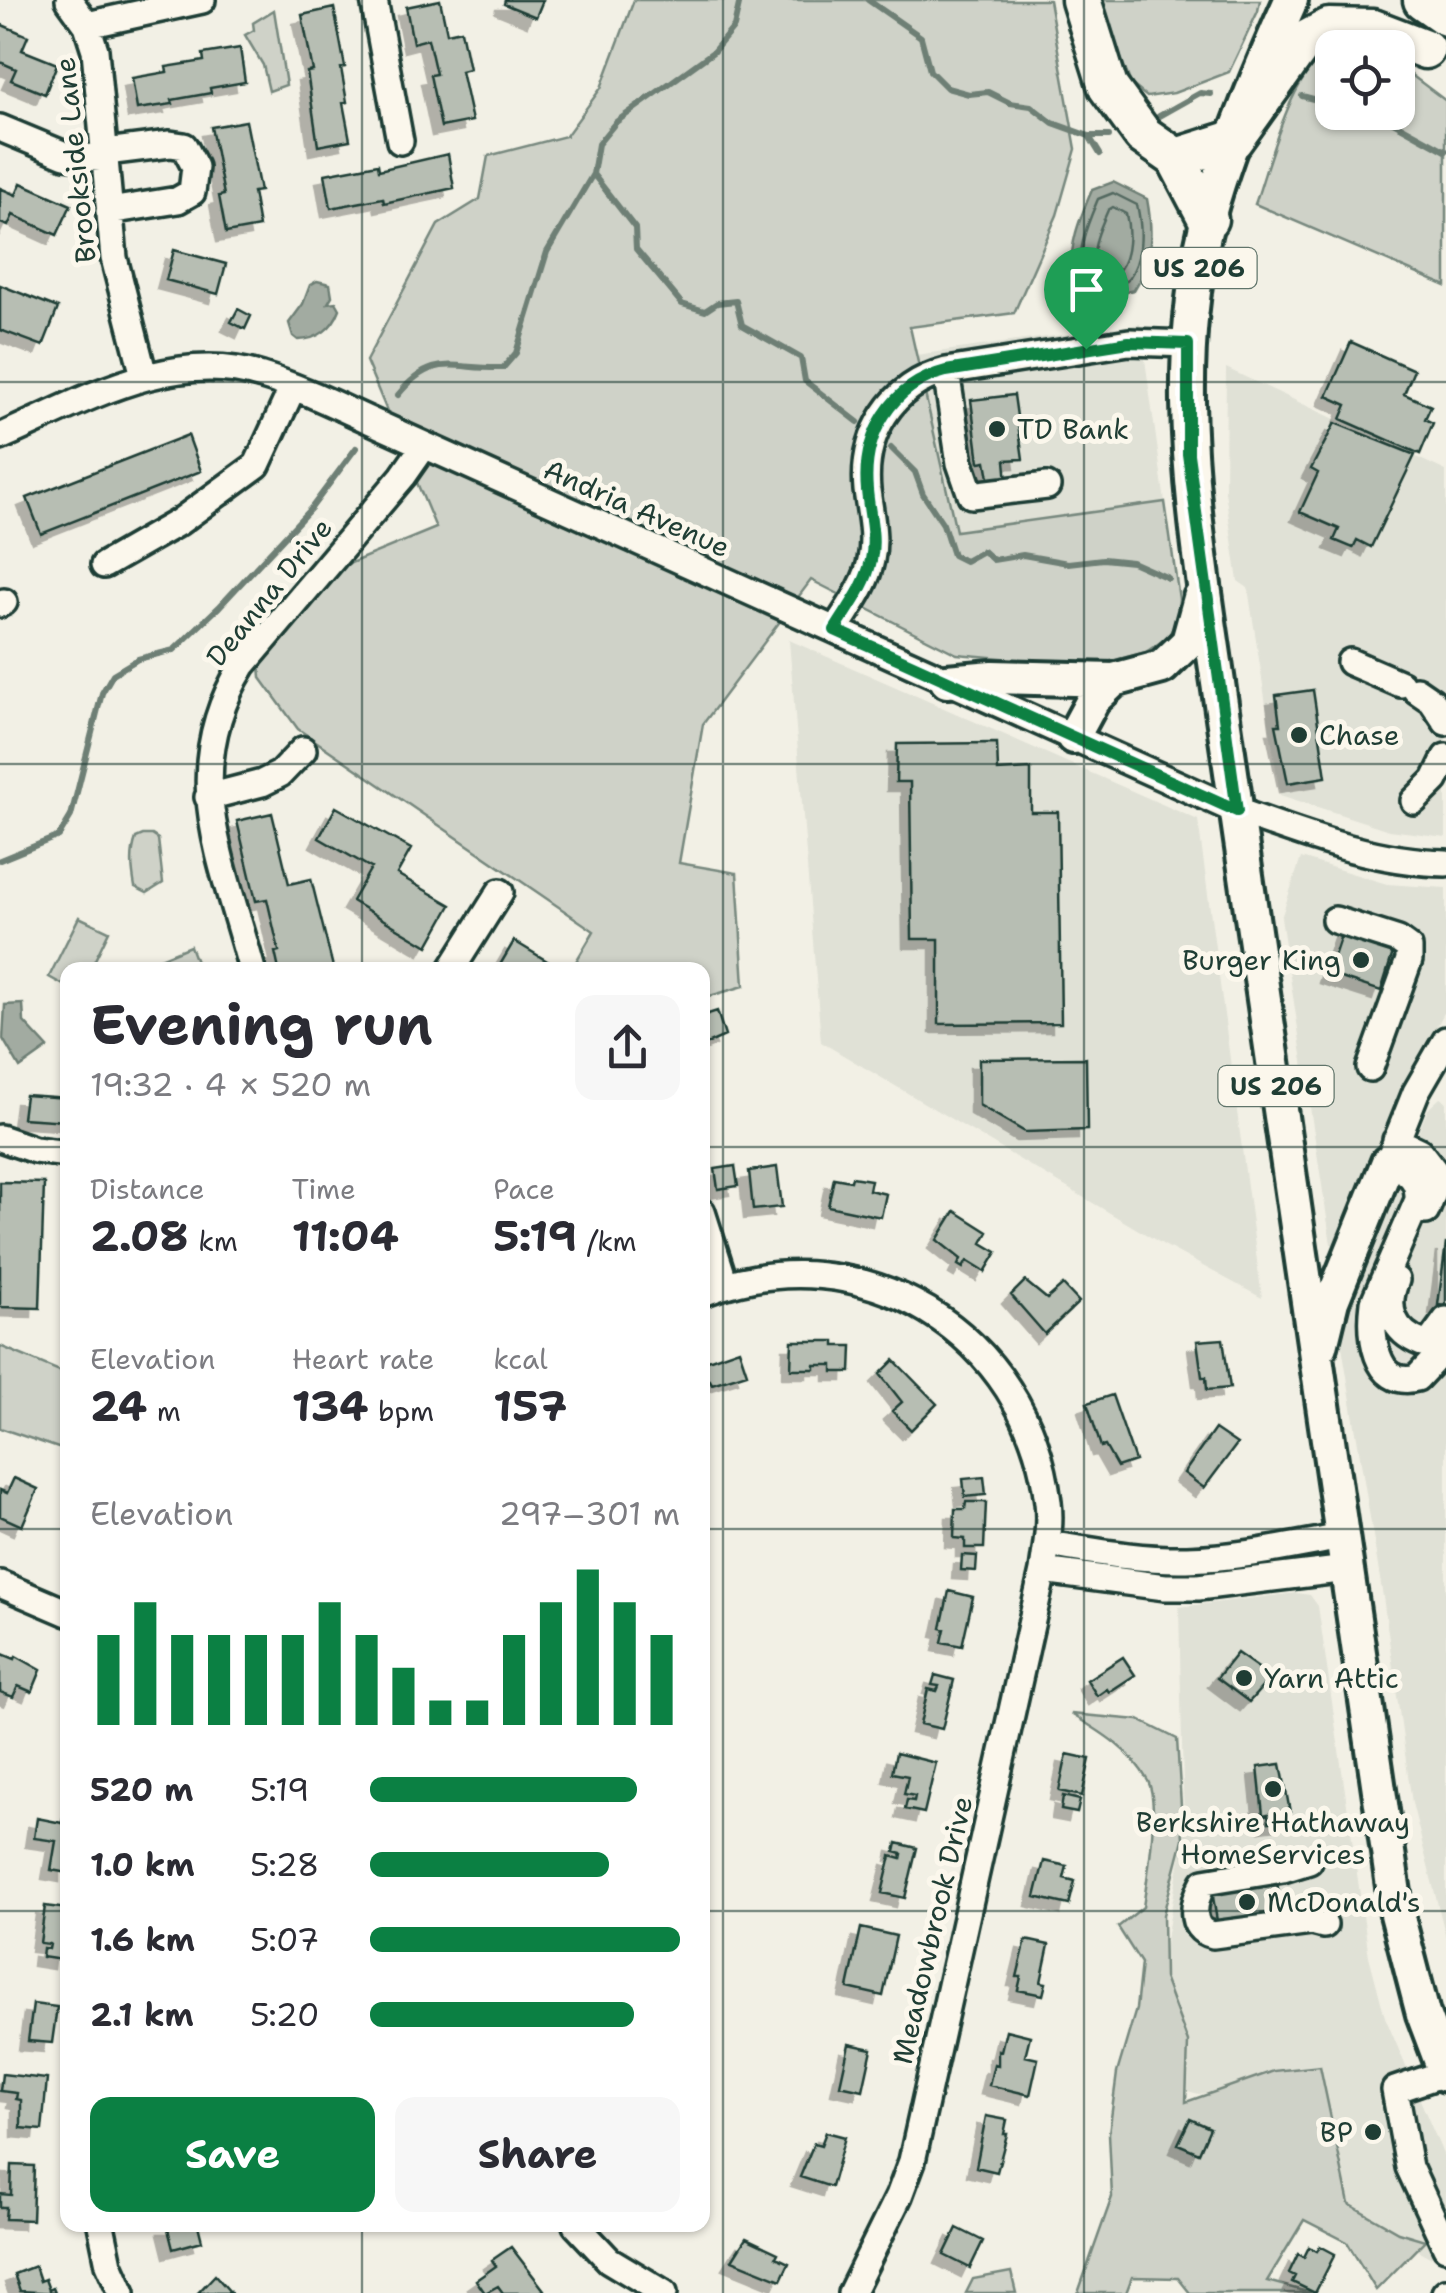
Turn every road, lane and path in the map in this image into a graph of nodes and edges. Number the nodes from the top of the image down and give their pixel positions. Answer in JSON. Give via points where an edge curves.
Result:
{"nodes":[{"id":1,"x":69,"y":0,"type":"edge"},
{"id":2,"x":202,"y":0,"type":"edge"},
{"id":3,"x":374,"y":0,"type":"edge"},
{"id":4,"x":1080,"y":0,"type":"edge"},
{"id":5,"x":1290,"y":0,"type":"edge"},
{"id":6,"x":1360,"y":0,"type":"edge"},
{"id":7,"x":1423,"y":0,"type":"edge"},
{"id":8,"x":1446,"y":16,"type":"edge"},
{"id":9,"x":88,"y":25,"type":"junction"},
{"id":10,"x":1435,"y":57,"type":"edge"},
{"id":11,"x":0,"y":128,"type":"edge"},
{"id":12,"x":1234,"y":140,"type":"junction"},
{"id":13,"x":400,"y":141,"type":"dead end"},
{"id":14,"x":106,"y":155,"type":"junction"},
{"id":15,"x":1176,"y":158,"type":"junction"},
{"id":16,"x":110,"y":211,"type":"junction"},
{"id":17,"x":1208,"y":219,"type":"junction"},
{"id":18,"x":1188,"y":344,"type":"junction"},
{"id":19,"x":946,"y":371,"type":"junction"},
{"id":20,"x":144,"y":376,"type":"junction"},
{"id":21,"x":293,"y":387,"type":"junction"},
{"id":22,"x":0,"y":437,"type":"edge"},
{"id":23,"x":424,"y":446,"type":"junction"},
{"id":24,"x":1047,"y":486,"type":"dead end"},
{"id":25,"x":104,"y":564,"type":"dead end"},
{"id":26,"x":1202,"y":573,"type":"junction"},
{"id":27,"x":835,"y":630,"type":"junction"},
{"id":28,"x":1350,"y":662,"type":"dead end"},
{"id":29,"x":1114,"y":680,"type":"junction"},
{"id":30,"x":947,"y":681,"type":"junction"},
{"id":31,"x":1446,"y":722,"type":"edge"},
{"id":32,"x":1073,"y":736,"type":"junction"},
{"id":33,"x":304,"y":750,"type":"dead end"},
{"id":34,"x":1446,"y":757,"type":"edge"},
{"id":35,"x":208,"y":797,"type":"junction"},
{"id":36,"x":1414,"y":801,"type":"dead end"},
{"id":37,"x":1237,"y":811,"type":"junction"},
{"id":38,"x":1446,"y":863,"type":"edge"},
{"id":39,"x":500,"y":892,"type":"dead end"},
{"id":40,"x":1336,"y":920,"type":"dead end"},
{"id":41,"x":250,"y":962,"type":"edge"},
{"id":42,"x":456,"y":962,"type":"edge"},
{"id":43,"x":1446,"y":1040,"type":"edge"},
{"id":44,"x":1370,"y":1068,"type":"dead end"},
{"id":45,"x":1438,"y":1070,"type":"edge"},
{"id":46,"x":0,"y":1138,"type":"edge"},
{"id":47,"x":1392,"y":1151,"type":"junction"},
{"id":48,"x":60,"y":1153,"type":"edge"},
{"id":49,"x":710,"y":1263,"type":"edge"},
{"id":50,"x":714,"y":1289,"type":"edge"},
{"id":51,"x":1446,"y":1320,"type":"edge"},
{"id":52,"x":1446,"y":1347,"type":"edge"},
{"id":53,"x":1318,"y":1360,"type":"junction"},
{"id":54,"x":1047,"y":1544,"type":"junction"},
{"id":55,"x":1344,"y":1553,"type":"junction"},
{"id":56,"x":1043,"y":1571,"type":"junction"},
{"id":57,"x":0,"y":1584,"type":"edge"},
{"id":58,"x":60,"y":1610,"type":"edge"},
{"id":59,"x":1301,"y":1862,"type":"dead end"},
{"id":60,"x":1324,"y":1925,"type":"dead end"},
{"id":61,"x":1445,"y":2074,"type":"edge"},
{"id":62,"x":103,"y":2232,"type":"edge"},
{"id":63,"x":583,"y":2232,"type":"edge"},
{"id":64,"x":1446,"y":2247,"type":"edge"},
{"id":65,"x":122,"y":2293,"type":"edge"},
{"id":66,"x":664,"y":2293,"type":"edge"},
{"id":67,"x":851,"y":2293,"type":"edge"}],
"edges":[{"from":1,"to":9,"type":"street","name":"Brookside Lane"},
{"from":2,"to":9,"type":"street"},
{"from":3,"to":13,"type":"street"},
{"from":4,"to":15,"type":"highway","via":[[1108,87],[1143,135]]},
{"from":5,"to":12,"type":"main road","number":"US 206"},
{"from":6,"to":10,"type":"highway"},
{"from":7,"to":8,"type":"highway"},
{"from":9,"to":14,"type":"street","name":"Brookside Lane"},
{"from":10,"to":12,"type":"highway","via":[[1373,28],[1329,28],[1303,42]]},
{"from":11,"to":14,"type":"street","via":[[65,155]]},
{"from":12,"to":15,"type":"highway"},
{"from":12,"to":17,"type":"main road","number":"US 206"},
{"from":14,"to":16,"type":"street","name":"Brookside Lane"},
{"from":14,"to":16,"type":"street","via":[[170,144],[184,146],[195,167],[192,192],[178,200]]},
{"from":15,"to":17,"type":"highway"},
{"from":16,"to":20,"type":"street","name":"Brookside Lane","via":[[114,258]]},
{"from":17,"to":18,"type":"main road","number":"US 206"},
{"from":18,"to":19,"type":"street","via":[[1129,342]]},
{"from":18,"to":26,"type":"main road","number":"US 206","via":[[1188,454]]},
{"from":19,"to":24,"type":"street","via":[[971,495]]},
{"from":19,"to":27,"type":"street","via":[[911,384],[880,420],[866,463],[870,563]]},
{"from":20,"to":21,"type":"street","name":"Andria Avenue","via":[[224,368]]},
{"from":20,"to":22,"type":"street","name":"Andria Avenue"},
{"from":21,"to":23,"type":"street","name":"Andria Avenue"},
{"from":21,"to":25,"type":"street","via":[[256,465],[179,522]]},
{"from":23,"to":27,"type":"street","name":"Andria Avenue"},
{"from":23,"to":35,"type":"street","name":"Deanna Drive","via":[[242,665],[215,721]]},
{"from":26,"to":29,"type":"main road","via":[[1188,642],[1162,667]]},
{"from":26,"to":37,"type":"main road","number":"US 206"},
{"from":27,"to":30,"type":"street","name":"Andria Avenue"},
{"from":28,"to":31,"type":"street","via":[[1432,700]]},
{"from":29,"to":30,"type":"main road"},
{"from":29,"to":32,"type":"main road","via":[[1093,700]]},
{"from":30,"to":32,"type":"street","name":"Andria Avenue"},
{"from":32,"to":37,"type":"street","name":"Andria Avenue"},
{"from":33,"to":35,"type":"street","via":[[262,783]]},
{"from":34,"to":36,"type":"street"},
{"from":35,"to":41,"type":"street","name":"Deanna Drive"},
{"from":37,"to":38,"type":"street","name":"Andria Avenue","via":[[1382,857]]},
{"from":37,"to":53,"type":"main road","number":"US 206"},
{"from":39,"to":42,"type":"street"},
{"from":40,"to":44,"type":"street","via":[[1398,940],[1410,953]]},
{"from":43,"to":45,"type":"street"},
{"from":45,"to":47,"type":"street"},
{"from":46,"to":48,"type":"street"},
{"from":47,"to":51,"type":"street","via":[[1419,1151],[1436,1174],[1392,1289],[1392,1319],[1422,1343]]},
{"from":47,"to":52,"type":"street","via":[[1419,1186],[1374,1302],[1379,1362],[1391,1376],[1408,1380],[1426,1372]]},
{"from":47,"to":53,"type":"main road","via":[[1332,1302]]},
{"from":49,"to":50,"type":"street"},
{"from":50,"to":54,"type":"street","name":"Meadowbrook Drive","via":[[768,1276],[826,1275],[881,1288],[950,1324],[992,1366],[1026,1421],[1044,1478]]},
{"from":53,"to":55,"type":"main road","number":"US 206"},
{"from":54,"to":55,"type":"street","via":[[1186,1559]]},
{"from":54,"to":56,"type":"street","name":"Meadowbrook Drive"},
{"from":55,"to":56,"type":"street","via":[[1198,1587]]},
{"from":55,"to":61,"type":"main road","number":"US 206","via":[[1397,1914]]},
{"from":56,"to":67,"type":"street","name":"Meadowbrook Drive","via":[[912,2161]]},
{"from":57,"to":58,"type":"street"},
{"from":59,"to":60,"type":"street","via":[[1204,1882],[1196,1926],[1213,1935]]},
{"from":61,"to":64,"type":"street","via":[[1396,2090],[1410,2167]]},
{"from":62,"to":65,"type":"street"},
{"from":63,"to":66,"type":"street","via":[[609,2260]]}]}
